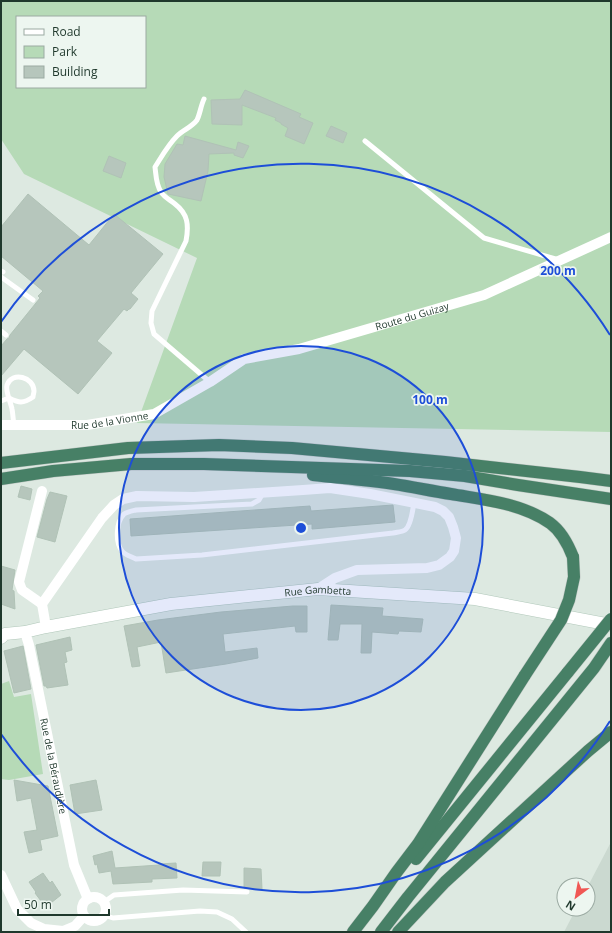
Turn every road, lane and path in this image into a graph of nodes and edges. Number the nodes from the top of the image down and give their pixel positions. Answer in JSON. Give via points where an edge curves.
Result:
{"nodes":[{"id":1,"x":204,"y":99,"type":"dead end"},
{"id":2,"x":365,"y":142,"type":"dead end"},
{"id":3,"x":611,"y":237,"type":"edge"},
{"id":4,"x":560,"y":260,"type":"junction"},
{"id":5,"x":2,"y":273,"type":"edge"},
{"id":6,"x":33,"y":300,"type":"dead end"},
{"id":7,"x":1,"y":331,"type":"edge"},
{"id":8,"x":6,"y":335,"type":"dead end"},
{"id":9,"x":210,"y":382,"type":"junction"},
{"id":10,"x":9,"y":398,"type":"junction"},
{"id":11,"x":1,"y":401,"type":"edge"},
{"id":12,"x":1,"y":425,"type":"edge"},
{"id":13,"x":14,"y":425,"type":"junction"},
{"id":14,"x":2,"y":462,"type":"edge"},
{"id":15,"x":204,"y":464,"type":"junction"},
{"id":16,"x":1,"y":479,"type":"edge"},
{"id":17,"x":611,"y":481,"type":"edge"},
{"id":18,"x":42,"y":491,"type":"dead end"},
{"id":19,"x":264,"y":493,"type":"junction"},
{"id":20,"x":611,"y":498,"type":"edge"},
{"id":21,"x":414,"y":502,"type":"junction"},
{"id":22,"x":318,"y":589,"type":"junction"},
{"id":23,"x":42,"y":604,"type":"junction"},
{"id":24,"x":611,"y":619,"type":"edge"},
{"id":25,"x":611,"y":624,"type":"edge"},
{"id":26,"x":46,"y":627,"type":"junction"},
{"id":27,"x":26,"y":632,"type":"junction"},
{"id":28,"x":2,"y":635,"type":"edge"},
{"id":29,"x":611,"y":643,"type":"edge"},
{"id":30,"x":611,"y":653,"type":"edge"},
{"id":31,"x":590,"y":672,"type":"junction"},
{"id":32,"x":611,"y":732,"type":"edge"},
{"id":33,"x":1,"y":875,"type":"edge"},
{"id":34,"x":247,"y":892,"type":"dead end"},
{"id":35,"x":88,"y":899,"type":"junction"},
{"id":36,"x":104,"y":902,"type":"junction"},
{"id":37,"x":374,"y":906,"type":"junction"},
{"id":38,"x":84,"y":916,"type":"junction"},
{"id":39,"x":104,"y":916,"type":"junction"},
{"id":40,"x":246,"y":932,"type":"edge"},
{"id":41,"x":353,"y":932,"type":"edge"},
{"id":42,"x":381,"y":932,"type":"edge"},
{"id":43,"x":398,"y":932,"type":"edge"}],
"edges":[{"from":1,"to":9,"type":"lane","via":[[198,118],[170,142],[155,167],[161,193],[183,211],[188,231],[186,241],[152,311],[151,323],[154,334]]},
{"from":2,"to":4,"type":"lane","via":[[484,238]]},
{"from":3,"to":4,"type":"street","name":"Route du Guizay"},
{"from":4,"to":9,"type":"street","name":"Route du Guizay","via":[[484,295],[299,349],[244,359]]},
{"from":5,"to":6,"type":"lane"},
{"from":7,"to":8,"type":"lane"},
{"from":9,"to":13,"type":"street","name":"Rue de la Vionne","via":[[154,414],[87,425]]},
{"from":10,"to":10,"type":"lane","via":[[19,402],[27,401],[33,397],[32,384],[21,377],[11,379],[7,384]]},
{"from":10,"to":11,"type":"lane"},
{"from":10,"to":13,"type":"lane"},
{"from":12,"to":13,"type":"street","name":"Rue de la Vionne"},
{"from":14,"to":17,"type":"highway","via":[[128,448],[219,445],[300,448]]},
{"from":15,"to":16,"type":"highway","via":[[131,464]]},
{"from":15,"to":20,"type":"highway","via":[[410,471],[466,476]]},
{"from":15,"to":37,"type":"highway","bridge":true,"via":[[394,484],[491,501],[536,514],[551,524],[569,546],[574,577],[561,620],[418,844]]},
{"from":18,"to":23,"type":"street","via":[[19,582],[22,590]]},
{"from":19,"to":21,"type":"street","via":[[330,488]]},
{"from":19,"to":21,"type":"lane","via":[[252,504],[136,510],[126,513],[118,524],[118,542],[126,555],[136,559],[202,555],[393,533],[405,531],[408,527]]},
{"from":19,"to":23,"type":"street","via":[[123,498],[102,518]]},
{"from":21,"to":22,"type":"street","via":[[435,507],[449,517],[456,538],[454,551],[450,557],[439,565],[427,568],[357,570],[335,578]]},
{"from":22,"to":25,"type":"main road","name":"Rue Gambetta","via":[[475,599]]},
{"from":22,"to":26,"type":"main road","name":"Rue Gambetta","via":[[171,604]]},
{"from":23,"to":26,"type":"street"},
{"from":24,"to":37,"type":"highway","bridge":true,"via":[[403,875]]},
{"from":26,"to":27,"type":"main road","name":"Rue Gambetta"},
{"from":27,"to":28,"type":"main road","name":"Rue Gambetta"},
{"from":27,"to":35,"type":"street","name":"Rue de la Béraudière","via":[[74,865]]},
{"from":29,"to":31,"type":"highway"},
{"from":30,"to":31,"type":"highway"},
{"from":31,"to":42,"type":"highway"},
{"from":32,"to":43,"type":"highway","via":[[445,882]]},
{"from":33,"to":38,"type":"street","via":[[17,909],[31,923],[44,929],[63,931],[75,926]]},
{"from":34,"to":36,"type":"lane","via":[[183,890],[114,895]]},
{"from":35,"to":36,"type":"street","via":[[95,897]]},
{"from":35,"to":38,"type":"street","via":[[82,909]]},
{"from":36,"to":39,"type":"street"},
{"from":37,"to":41,"type":"highway"},
{"from":38,"to":39,"type":"street","via":[[94,921]]},
{"from":39,"to":40,"type":"lane","via":[[113,918],[217,912],[232,919]]}]}
